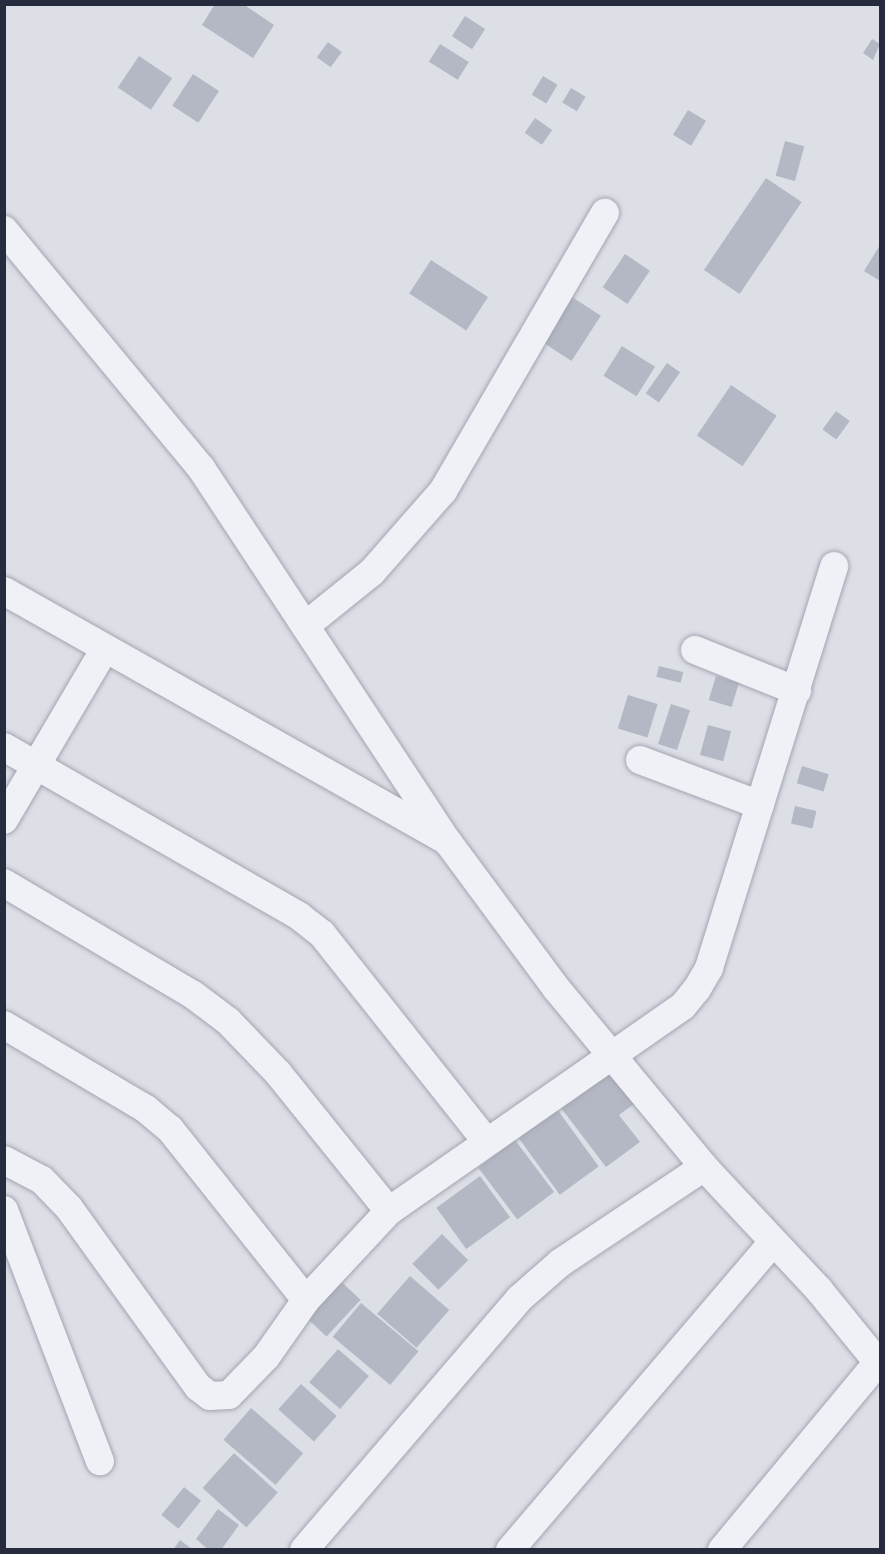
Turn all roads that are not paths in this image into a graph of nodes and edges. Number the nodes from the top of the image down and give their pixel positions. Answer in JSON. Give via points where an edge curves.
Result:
{"nodes":[{"id":1,"x":605,"y":213,"type":"dead end"},
{"id":2,"x":4,"y":230,"type":"edge"},
{"id":3,"x":834,"y":566,"type":"dead end"},
{"id":4,"x":4,"y":591,"type":"edge"},
{"id":5,"x":305,"y":626,"type":"junction"},
{"id":6,"x":104,"y":650,"type":"junction"},
{"id":7,"x":695,"y":650,"type":"dead end"},
{"id":8,"x":797,"y":691,"type":"junction"},
{"id":9,"x":4,"y":747,"type":"edge"},
{"id":10,"x":640,"y":760,"type":"dead end"},
{"id":11,"x":37,"y":765,"type":"junction"},
{"id":12,"x":760,"y":805,"type":"junction"},
{"id":13,"x":4,"y":820,"type":"edge"},
{"id":14,"x":448,"y":842,"type":"junction"},
{"id":15,"x":4,"y":883,"type":"edge"},
{"id":16,"x":4,"y":1025,"type":"edge"},
{"id":17,"x":611,"y":1056,"type":"junction"},
{"id":18,"x":486,"y":1141,"type":"junction"},
{"id":19,"x":4,"y":1160,"type":"edge"},
{"id":20,"x":704,"y":1167,"type":"junction"},
{"id":21,"x":4,"y":1210,"type":"edge"},
{"id":22,"x":388,"y":1211,"type":"junction"},
{"id":23,"x":773,"y":1242,"type":"junction"},
{"id":24,"x":306,"y":1300,"type":"junction"},
{"id":25,"x":879,"y":1364,"type":"edge"},
{"id":26,"x":100,"y":1461,"type":"dead end"},
{"id":27,"x":304,"y":1550,"type":"edge"},
{"id":28,"x":510,"y":1550,"type":"edge"},
{"id":29,"x":722,"y":1550,"type":"edge"}],
"edges":[{"from":1,"to":5,"type":"street","via":[[443,491],[372,572]]},
{"from":2,"to":5,"type":"street","via":[[201,468]]},
{"from":3,"to":8,"type":"street"},
{"from":4,"to":6,"type":"street"},
{"from":5,"to":14,"type":"street"},
{"from":6,"to":11,"type":"street"},
{"from":6,"to":14,"type":"street"},
{"from":7,"to":8,"type":"street"},
{"from":8,"to":12,"type":"street"},
{"from":9,"to":11,"type":"street"},
{"from":10,"to":12,"type":"street"},
{"from":11,"to":13,"type":"street"},
{"from":11,"to":18,"type":"street","via":[[322,934]]},
{"from":12,"to":17,"type":"street","via":[[709,968],[682,1006]]},
{"from":14,"to":17,"type":"street"},
{"from":15,"to":22,"type":"street","via":[[192,994],[228,1021],[278,1072]]},
{"from":16,"to":24,"type":"street","via":[[146,1109],[170,1129]]},
{"from":17,"to":18,"type":"street"},
{"from":17,"to":20,"type":"street"},
{"from":18,"to":22,"type":"street"},
{"from":19,"to":24,"type":"street","via":[[42,1180],[69,1208],[198,1387],[210,1396],[229,1395],[246,1381]]},
{"from":20,"to":23,"type":"street"},
{"from":20,"to":27,"type":"street","via":[[561,1263],[519,1299]]},
{"from":21,"to":26,"type":"street"},
{"from":22,"to":24,"type":"street"},
{"from":23,"to":25,"type":"street"},
{"from":23,"to":28,"type":"street"},
{"from":25,"to":29,"type":"street"}]}
